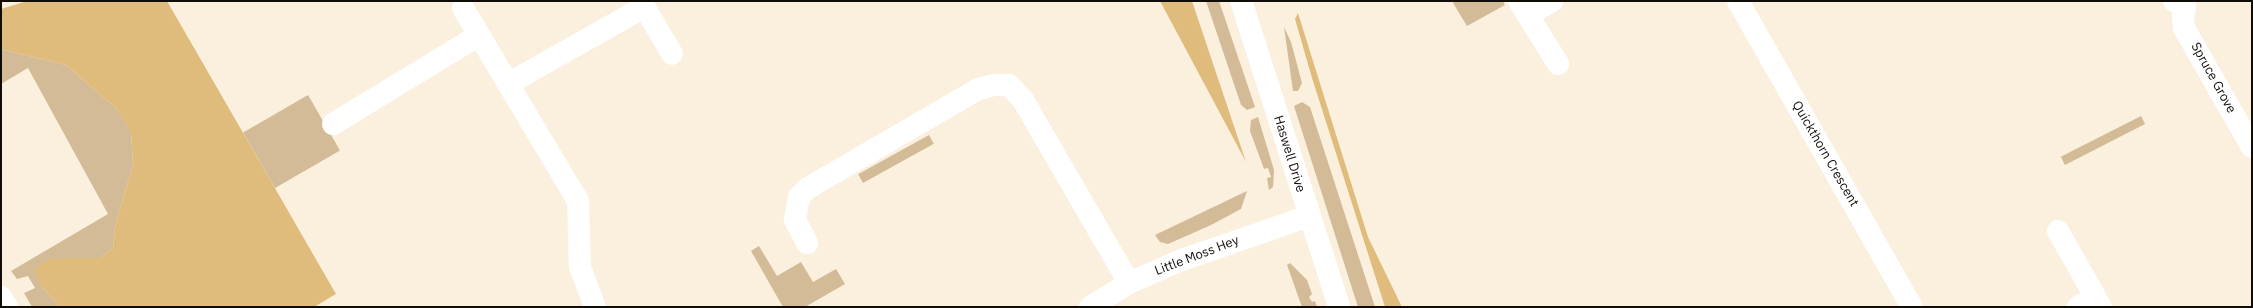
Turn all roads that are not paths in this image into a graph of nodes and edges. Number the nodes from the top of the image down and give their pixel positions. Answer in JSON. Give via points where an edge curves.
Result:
{"nodes":[{"id":1,"x":1241,"y":1,"type":"edge"},
{"id":2,"x":1552,"y":1,"type":"edge"},
{"id":3,"x":1738,"y":1,"type":"edge"},
{"id":4,"x":2182,"y":3,"type":"edge"},
{"id":5,"x":642,"y":4,"type":"edge"},
{"id":6,"x":462,"y":8,"type":"dead end"},
{"id":7,"x":1523,"y":8,"type":"edge"},
{"id":8,"x":478,"y":36,"type":"junction"},
{"id":9,"x":672,"y":54,"type":"dead end"},
{"id":10,"x":1558,"y":64,"type":"dead end"},
{"id":11,"x":508,"y":84,"type":"junction"},
{"id":12,"x":333,"y":124,"type":"dead end"},
{"id":13,"x":2252,"y":147,"type":"edge"},
{"id":14,"x":1309,"y":216,"type":"junction"},
{"id":15,"x":2058,"y":231,"type":"dead end"},
{"id":16,"x":807,"y":243,"type":"dead end"},
{"id":17,"x":1129,"y":283,"type":"junction"},
{"id":18,"x":1,"y":296,"type":"edge"},
{"id":19,"x":2091,"y":304,"type":"edge"},
{"id":20,"x":593,"y":306,"type":"edge"},
{"id":21,"x":7,"y":307,"type":"edge"},
{"id":22,"x":1090,"y":307,"type":"edge"},
{"id":23,"x":1339,"y":307,"type":"edge"},
{"id":24,"x":1912,"y":307,"type":"edge"}],
"edges":[{"from":1,"to":14,"type":"street","name":"Haswell Drive"},
{"from":2,"to":7,"type":"street"},
{"from":3,"to":24,"type":"street","name":"Quickthorn Crescent"},
{"from":4,"to":13,"type":"street","name":"Spruce Grove","via":[[2184,28]]},
{"from":5,"to":9,"type":"street"},
{"from":5,"to":11,"type":"street"},
{"from":6,"to":8,"type":"street"},
{"from":7,"to":10,"type":"street"},
{"from":8,"to":11,"type":"street"},
{"from":8,"to":12,"type":"street"},
{"from":11,"to":20,"type":"street","via":[[578,201],[580,267]]},
{"from":14,"to":17,"type":"street","name":"Little Moss Hey","via":[[1178,261]]},
{"from":14,"to":23,"type":"street","name":"Haswell Drive"},
{"from":15,"to":19,"type":"street"},
{"from":16,"to":17,"type":"street","via":[[795,219],[799,198],[808,188],[978,90],[994,85],[1009,85],[1023,100]]},
{"from":17,"to":22,"type":"street","name":"Little Moss Hey"},
{"from":18,"to":21,"type":"street"}]}
